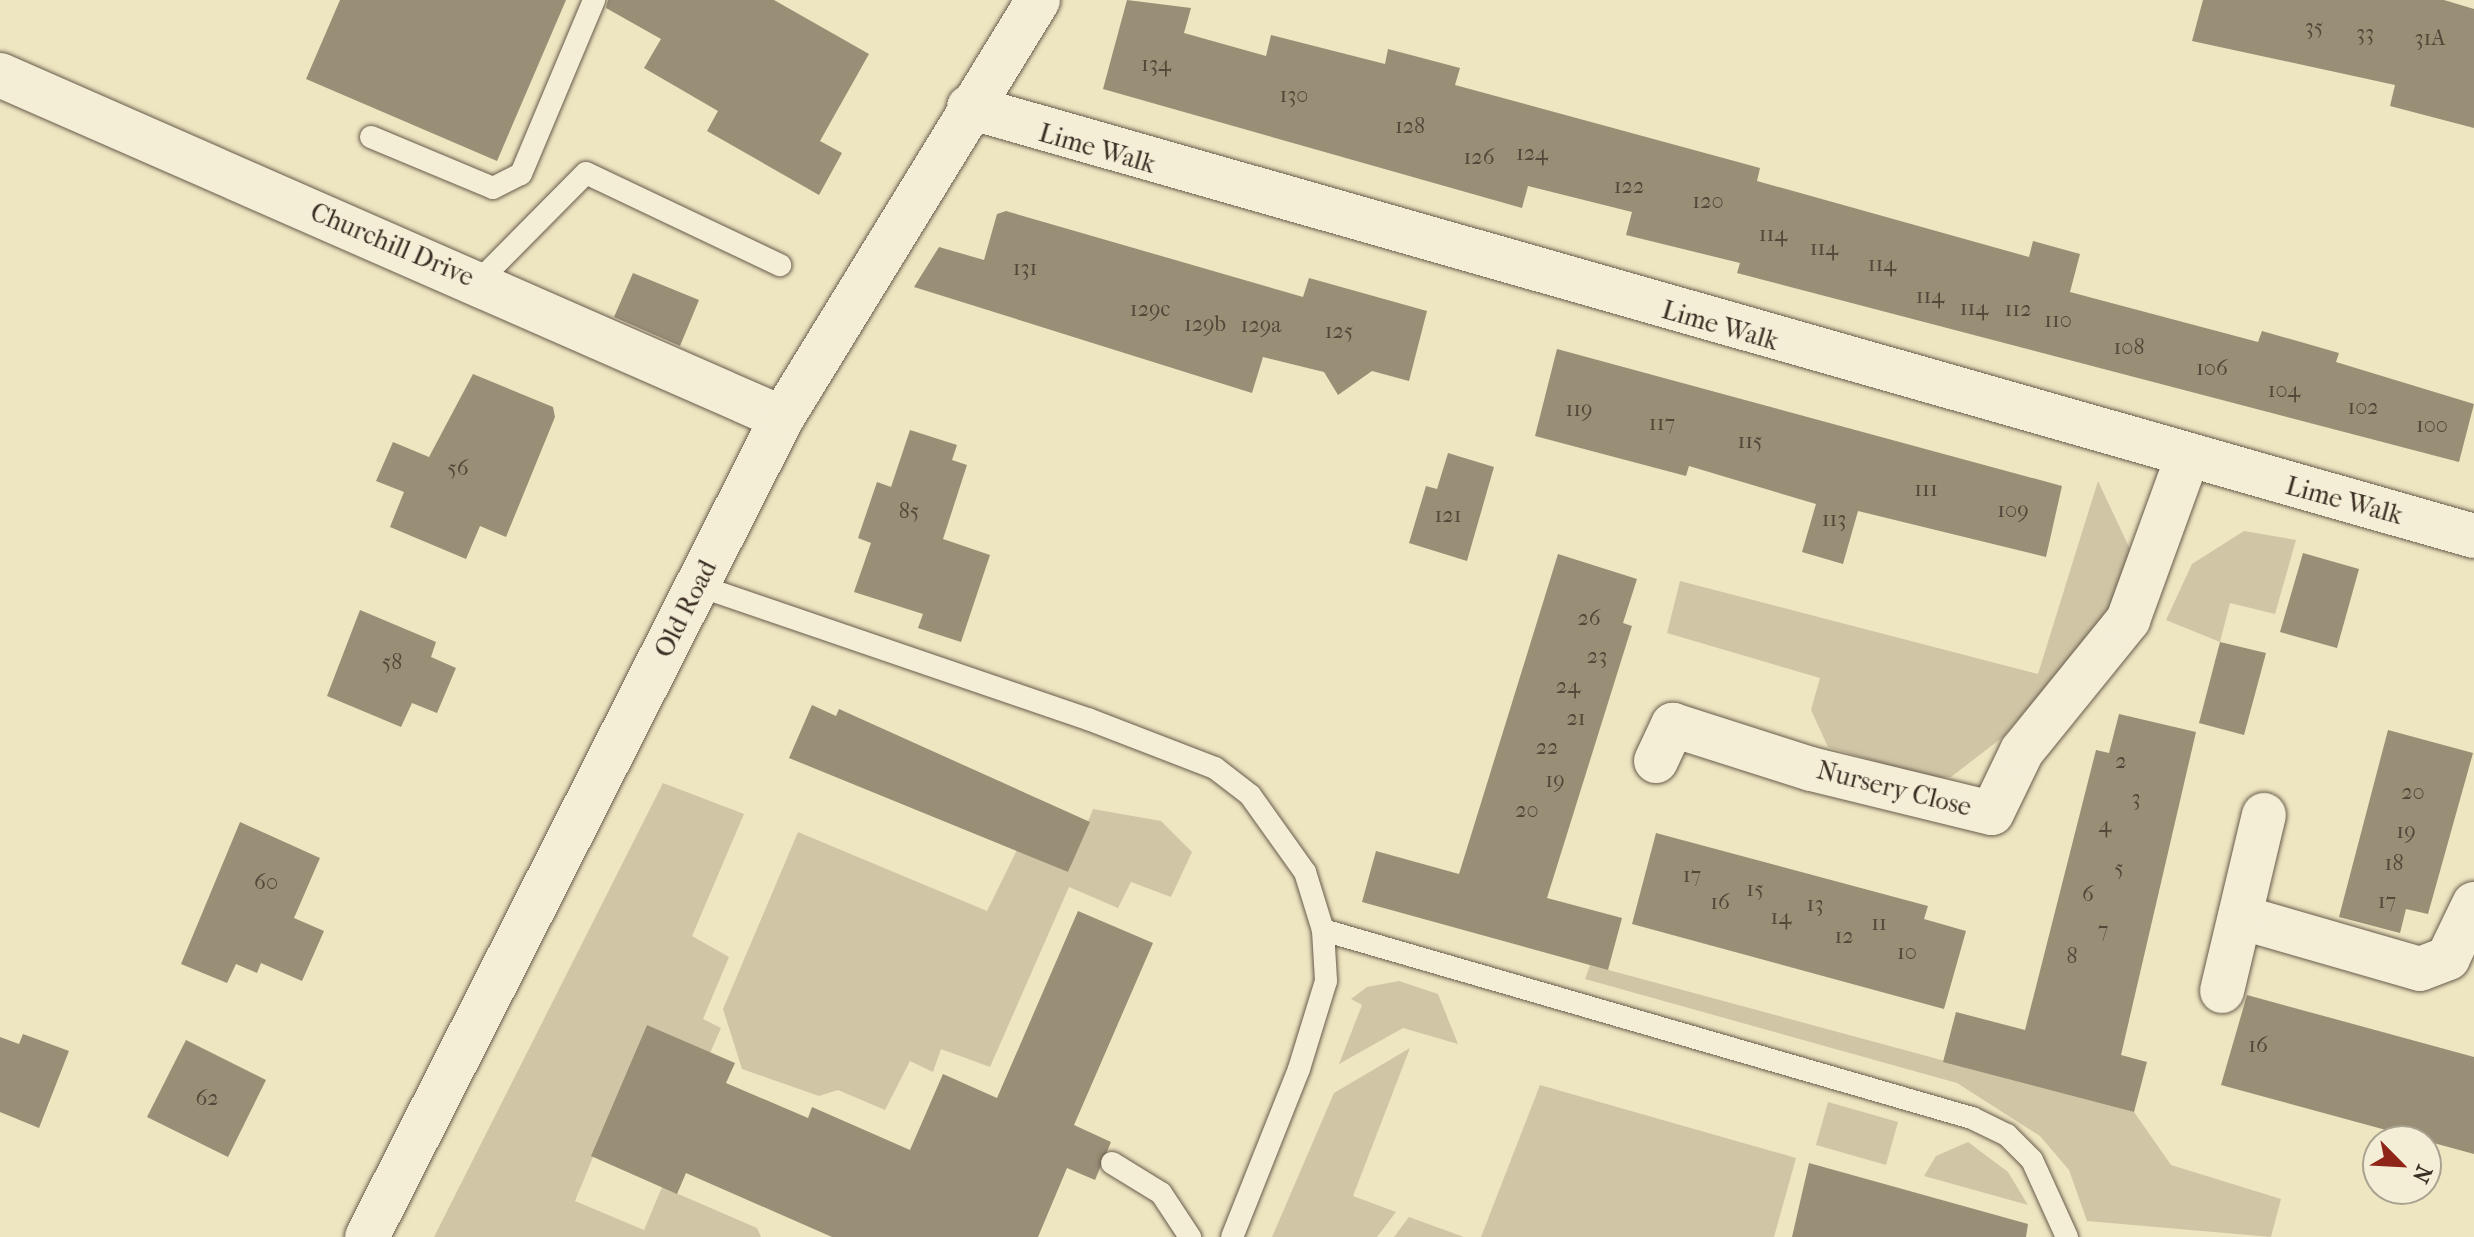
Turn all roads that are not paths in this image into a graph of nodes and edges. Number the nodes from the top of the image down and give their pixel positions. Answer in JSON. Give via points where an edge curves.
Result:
{"nodes":[{"id":1,"x":594,"y":0,"type":"edge"},
{"id":2,"x":1038,"y":0,"type":"edge"},
{"id":3,"x":0,"y":75,"type":"edge"},
{"id":4,"x":969,"y":107,"type":"junction"},
{"id":5,"x":371,"y":137,"type":"dead end"},
{"id":6,"x":780,"y":265,"type":"dead end"},
{"id":7,"x":478,"y":282,"type":"junction"},
{"id":8,"x":782,"y":418,"type":"junction"},
{"id":9,"x":2187,"y":458,"type":"junction"},
{"id":10,"x":2474,"y":536,"type":"edge"},
{"id":11,"x":699,"y":586,"type":"junction"},
{"id":12,"x":1656,"y":761,"type":"dead end"},
{"id":13,"x":2264,"y":815,"type":"dead end"},
{"id":14,"x":2474,"y":904,"type":"edge"},
{"id":15,"x":2240,"y":917,"type":"junction"},
{"id":16,"x":1323,"y":930,"type":"junction"},
{"id":17,"x":2222,"y":991,"type":"dead end"},
{"id":18,"x":1112,"y":1163,"type":"dead end"},
{"id":19,"x":367,"y":1237,"type":"edge"},
{"id":20,"x":1190,"y":1237,"type":"edge"},
{"id":21,"x":1232,"y":1237,"type":"edge"},
{"id":22,"x":2067,"y":1237,"type":"edge"}],
"edges":[{"from":1,"to":5,"type":"lane","via":[[521,174],[493,188]]},
{"from":2,"to":4,"type":"street","name":"Old Road"},
{"from":3,"to":7,"type":"street","name":"Churchill Drive"},
{"from":4,"to":8,"type":"street","name":"Old Road"},
{"from":4,"to":9,"type":"street","name":"Lime Walk"},
{"from":6,"to":7,"type":"lane","via":[[586,173]]},
{"from":7,"to":8,"type":"street","name":"Churchill Drive"},
{"from":8,"to":11,"type":"street","name":"Old Road"},
{"from":9,"to":10,"type":"street","name":"Lime Walk"},
{"from":9,"to":12,"type":"street","name":"Nursery Close","via":[[2128,620],[2022,751],[1992,813],[1811,769],[1673,725]]},
{"from":11,"to":16,"type":"lane","via":[[1215,768],[1278,830],[1305,872]]},
{"from":11,"to":19,"type":"street","name":"Old Road"},
{"from":13,"to":15,"type":"street"},
{"from":14,"to":15,"type":"street","via":[[2448,958],[2420,969]]},
{"from":15,"to":17,"type":"street"},
{"from":16,"to":21,"type":"lane","via":[[1326,981]]},
{"from":16,"to":22,"type":"lane","via":[[1972,1118],[2007,1135],[2032,1160]]},
{"from":18,"to":20,"type":"lane","via":[[1161,1193]]}]}
